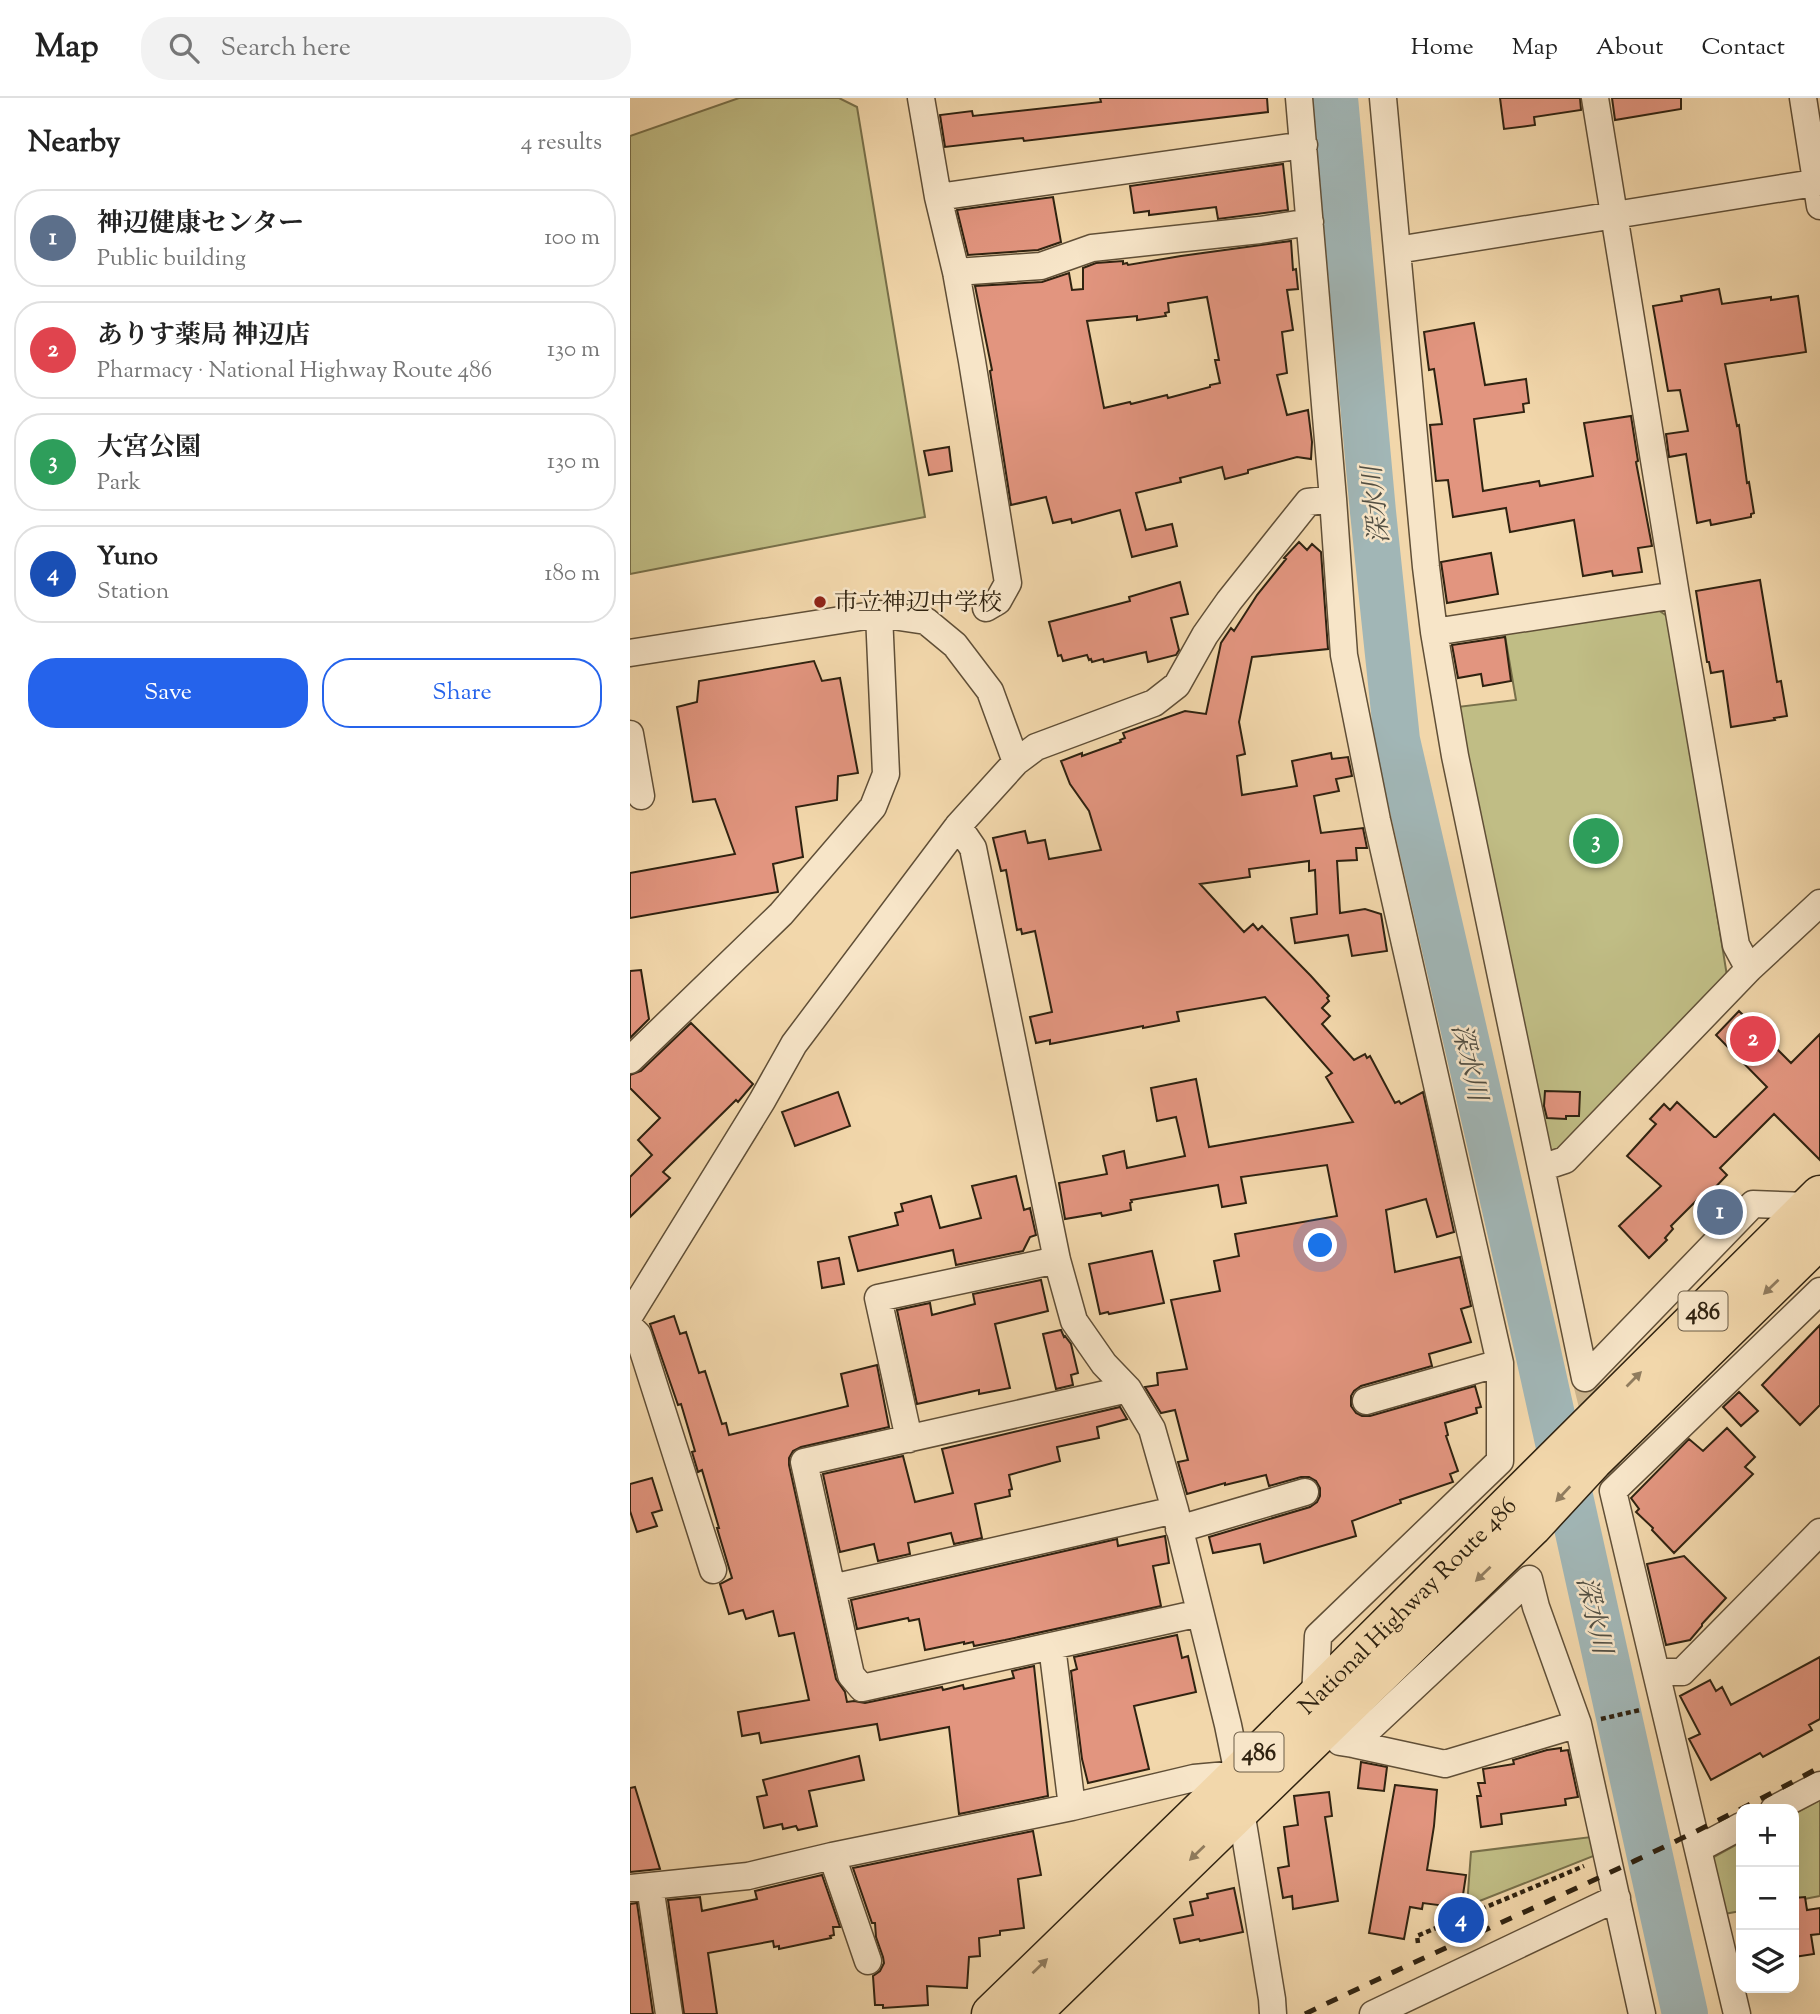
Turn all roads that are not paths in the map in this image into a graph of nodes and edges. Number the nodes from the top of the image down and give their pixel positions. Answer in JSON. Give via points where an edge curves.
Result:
{"nodes":[{"id":1,"x":921,"y":98,"type":"edge"},
{"id":2,"x":1299,"y":98,"type":"edge"},
{"id":3,"x":1383,"y":98,"type":"edge"},
{"id":4,"x":1595,"y":98,"type":"edge"},
{"id":5,"x":1803,"y":98,"type":"edge"},
{"id":6,"x":1304,"y":145,"type":"junction"},
{"id":7,"x":1819,"y":190,"type":"edge"},
{"id":8,"x":938,"y":197,"type":"junction"},
{"id":9,"x":1616,"y":215,"type":"junction"},
{"id":10,"x":1310,"y":222,"type":"junction"},
{"id":11,"x":1397,"y":250,"type":"junction"},
{"id":12,"x":956,"y":272,"type":"junction"},
{"id":13,"x":1333,"y":499,"type":"junction"},
{"id":14,"x":1676,"y":595,"type":"junction"},
{"id":15,"x":986,"y":608,"type":"dead end"},
{"id":16,"x":879,"y":614,"type":"junction"},
{"id":17,"x":1434,"y":632,"type":"junction"},
{"id":18,"x":630,"y":653,"type":"edge"},
{"id":19,"x":630,"y":734,"type":"edge"},
{"id":20,"x":1016,"y":762,"type":"junction"},
{"id":21,"x":641,"y":796,"type":"dead end"},
{"id":22,"x":958,"y":825,"type":"junction"},
{"id":23,"x":1820,"y":903,"type":"edge"},
{"id":24,"x":1749,"y":969,"type":"junction"},
{"id":25,"x":630,"y":1060,"type":"edge"},
{"id":26,"x":1541,"y":1168,"type":"junction"},
{"id":27,"x":1816,"y":1213,"type":"edge"},
{"id":28,"x":1057,"y":1260,"type":"junction"},
{"id":29,"x":1820,"y":1291,"type":"edge"},
{"id":30,"x":630,"y":1315,"type":"edge"},
{"id":31,"x":630,"y":1327,"type":"edge"},
{"id":32,"x":1500,"y":1363,"type":"junction"},
{"id":33,"x":1128,"y":1389,"type":"junction"},
{"id":34,"x":1366,"y":1401,"type":"dead end"},
{"id":35,"x":909,"y":1439,"type":"junction"},
{"id":36,"x":1589,"y":1444,"type":"junction"},
{"id":37,"x":1305,"y":1492,"type":"dead end"},
{"id":38,"x":1177,"y":1520,"type":"junction"},
{"id":39,"x":1820,"y":1532,"type":"edge"},
{"id":40,"x":713,"y":1570,"type":"dead end"},
{"id":41,"x":832,"y":1588,"type":"junction"},
{"id":42,"x":1200,"y":1613,"type":"junction"},
{"id":43,"x":1052,"y":1646,"type":"junction"},
{"id":44,"x":1657,"y":1672,"type":"junction"},
{"id":45,"x":1315,"y":1696,"type":"junction"},
{"id":46,"x":1587,"y":1722,"type":"junction"},
{"id":47,"x":1313,"y":1740,"type":"junction"},
{"id":48,"x":1353,"y":1744,"type":"junction"},
{"id":49,"x":1820,"y":1785,"type":"edge"},
{"id":50,"x":1239,"y":1792,"type":"junction"},
{"id":51,"x":1784,"y":1804,"type":"edge"},
{"id":52,"x":1072,"y":1807,"type":"junction"},
{"id":53,"x":1736,"y":1829,"type":"edge"},
{"id":54,"x":1698,"y":1849,"type":"junction"},
{"id":55,"x":832,"y":1856,"type":"junction"},
{"id":56,"x":640,"y":1887,"type":"edge"},
{"id":57,"x":1617,"y":1898,"type":"junction"},
{"id":58,"x":868,"y":1961,"type":"dead end"},
{"id":59,"x":669,"y":2014,"type":"edge"},
{"id":60,"x":991,"y":2014,"type":"edge"},
{"id":61,"x":1031,"y":2014,"type":"edge"},
{"id":62,"x":1273,"y":2014,"type":"edge"},
{"id":63,"x":1373,"y":2014,"type":"edge"},
{"id":64,"x":1642,"y":2014,"type":"edge"},
{"id":65,"x":1737,"y":2014,"type":"edge"}],
"edges":[{"from":1,"to":8,"type":"street"},
{"from":2,"to":6,"type":"street"},
{"from":3,"to":11,"type":"street"},
{"from":4,"to":9,"type":"street"},
{"from":5,"to":7,"type":"street"},
{"from":6,"to":8,"type":"street"},
{"from":6,"to":10,"type":"street"},
{"from":7,"to":9,"type":"street"},
{"from":8,"to":12,"type":"street"},
{"from":9,"to":11,"type":"street"},
{"from":9,"to":14,"type":"street"},
{"from":10,"to":12,"type":"street","via":[[1092,248],[1041,266]]},
{"from":10,"to":13,"type":"street"},
{"from":11,"to":17,"type":"street"},
{"from":12,"to":15,"type":"street","via":[[1007,583],[998,601]]},
{"from":13,"to":20,"type":"street","via":[[1308,502],[1229,601],[1177,685],[1154,703],[1036,747]]},
{"from":13,"to":32,"type":"street","via":[[1344,655]]},
{"from":14,"to":17,"type":"street"},
{"from":14,"to":24,"type":"street","via":[[1736,945]]},
{"from":16,"to":18,"type":"street"},
{"from":16,"to":20,"type":"street","via":[[926,621],[955,645],[990,691]]},
{"from":16,"to":25,"type":"street","via":[[886,774],[873,807],[781,914]]},
{"from":17,"to":26,"type":"street","via":[[1455,756]]},
{"from":19,"to":21,"type":"street"},
{"from":20,"to":22,"type":"street"},
{"from":22,"to":28,"type":"street","via":[[973,848]]},
{"from":22,"to":30,"type":"street","via":[[794,1044]]},
{"from":23,"to":24,"type":"street"},
{"from":24,"to":26,"type":"street","via":[[1565,1160]]},
{"from":26,"to":27,"type":"street","via":[[1585,1378],[1753,1204]]},
{"from":27,"to":36,"type":"highway","name":"National Highway Route 486","number":"486"},
{"from":28,"to":33,"type":"street","via":[[1074,1321]]},
{"from":28,"to":35,"type":"street","via":[[878,1298]]},
{"from":29,"to":44,"type":"street","via":[[1613,1491]]},
{"from":31,"to":40,"type":"street","via":[[638,1335]]},
{"from":32,"to":34,"type":"street"},
{"from":32,"to":45,"type":"street","via":[[1500,1461],[1318,1636]]},
{"from":33,"to":35,"type":"street"},
{"from":33,"to":38,"type":"street","via":[[1152,1429]]},
{"from":35,"to":41,"type":"street","via":[[804,1462]]},
{"from":36,"to":45,"type":"highway","name":"National Highway Route 486","number":"486","via":[[1525,1488]]},
{"from":36,"to":47,"type":"highway","name":"National Highway Route 486","number":"486","one_way":true,"via":[[1532,1527]]},
{"from":37,"to":38,"type":"street"},
{"from":38,"to":41,"type":"street"},
{"from":38,"to":42,"type":"street"},
{"from":39,"to":44,"type":"street","via":[[1682,1671]]},
{"from":41,"to":43,"type":"street","via":[[851,1675],[862,1688]]},
{"from":42,"to":43,"type":"street"},
{"from":42,"to":50,"type":"street","via":[[1228,1725]]},
{"from":43,"to":52,"type":"street"},
{"from":44,"to":54,"type":"street"},
{"from":45,"to":50,"type":"highway","name":"National Highway Route 486","number":"486"},
{"from":46,"to":48,"type":"street","via":[[1445,1764]]},
{"from":46,"to":48,"type":"street","via":[[1536,1607],[1529,1579]]},
{"from":46,"to":57,"type":"street"},
{"from":47,"to":48,"type":"street"},
{"from":47,"to":50,"type":"highway","name":"National Highway Route 486","number":"486"},
{"from":49,"to":51,"type":"street"},
{"from":50,"to":52,"type":"street","via":[[1194,1778]]},
{"from":60,"to":50,"type":"highway","name":"National Highway Route 486","number":"486","one_way":true},
{"from":50,"to":61,"type":"highway","name":"National Highway Route 486","number":"486","one_way":true},
{"from":50,"to":62,"type":"street"},
{"from":52,"to":55,"type":"street"},
{"from":53,"to":54,"type":"street"},
{"from":54,"to":65,"type":"street"},
{"from":55,"to":56,"type":"street","via":[[748,1876]]},
{"from":55,"to":58,"type":"street"},
{"from":56,"to":59,"type":"street"},
{"from":57,"to":63,"type":"street"},
{"from":57,"to":64,"type":"street"}]}
